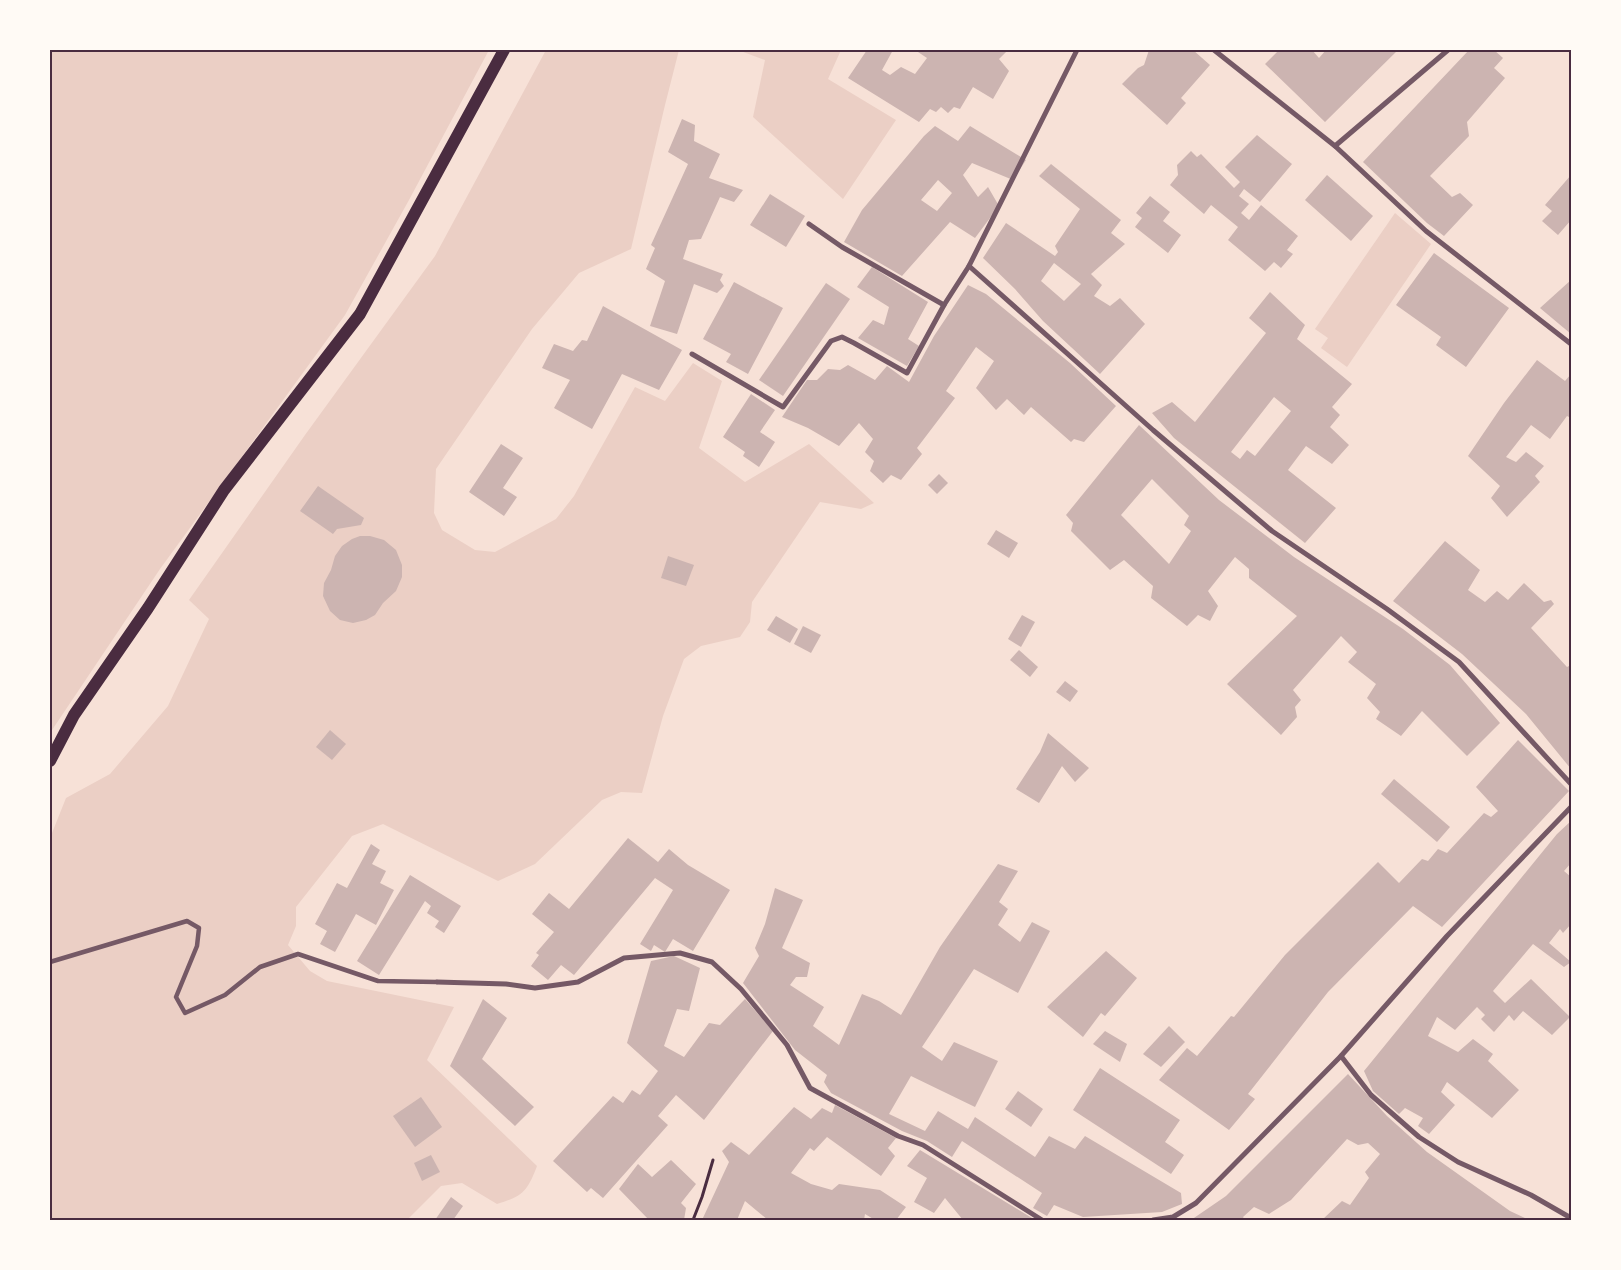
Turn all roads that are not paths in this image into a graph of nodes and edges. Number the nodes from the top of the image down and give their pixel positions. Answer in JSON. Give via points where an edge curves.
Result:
{"nodes":[{"id":1,"x":504,"y":50,"type":"edge"},
{"id":2,"x":1077,"y":50,"type":"edge"},
{"id":3,"x":1214,"y":50,"type":"edge"},
{"id":4,"x":1448,"y":50,"type":"edge"},
{"id":5,"x":1335,"y":146,"type":"junction"},
{"id":6,"x":809,"y":224,"type":"dead end"},
{"id":7,"x":969,"y":266,"type":"junction"},
{"id":8,"x":944,"y":305,"type":"junction"},
{"id":9,"x":1571,"y":344,"type":"edge"},
{"id":10,"x":692,"y":354,"type":"dead end"},
{"id":11,"x":50,"y":761,"type":"edge"},
{"id":12,"x":1571,"y":784,"type":"edge"},
{"id":13,"x":1571,"y":807,"type":"edge"},
{"id":14,"x":50,"y":962,"type":"edge"},
{"id":15,"x":437,"y":982,"type":"joint"},
{"id":16,"x":1341,"y":1056,"type":"junction"},
{"id":17,"x":1571,"y":1218,"type":"edge"},
{"id":18,"x":1042,"y":1220,"type":"edge"},
{"id":19,"x":1153,"y":1220,"type":"edge"}],
"edges":[{"from":1,"to":11,"type":"main road","via":[[360,314],[224,490],[74,715]]},
{"from":2,"to":7,"type":"street"},
{"from":3,"to":5,"type":"street"},
{"from":4,"to":5,"type":"street"},
{"from":5,"to":9,"type":"street","via":[[1426,231]]},
{"from":6,"to":8,"type":"street","via":[[842,247]]},
{"from":7,"to":8,"type":"street"},
{"from":7,"to":12,"type":"street","via":[[1272,531],[1459,662]]},
{"from":8,"to":10,"type":"street","via":[[907,373],[842,337],[831,341],[783,407]]},
{"from":13,"to":16,"type":"street","via":[[1447,936]]},
{"from":14,"to":15,"type":"street","via":[[187,921],[198,928],[197,946],[176,997],[185,1013],[225,995],[260,967],[298,954],[378,981]]},
{"from":15,"to":18,"type":"street","via":[[535,988],[578,982],[624,958],[680,953],[712,962],[741,990],[787,1045],[810,1088],[898,1136],[923,1146]]},
{"from":16,"to":17,"type":"street","via":[[1371,1095],[1419,1137],[1458,1162],[1531,1195]]},
{"from":16,"to":19,"type":"street","via":[[1196,1203],[1173,1217]]}]}
